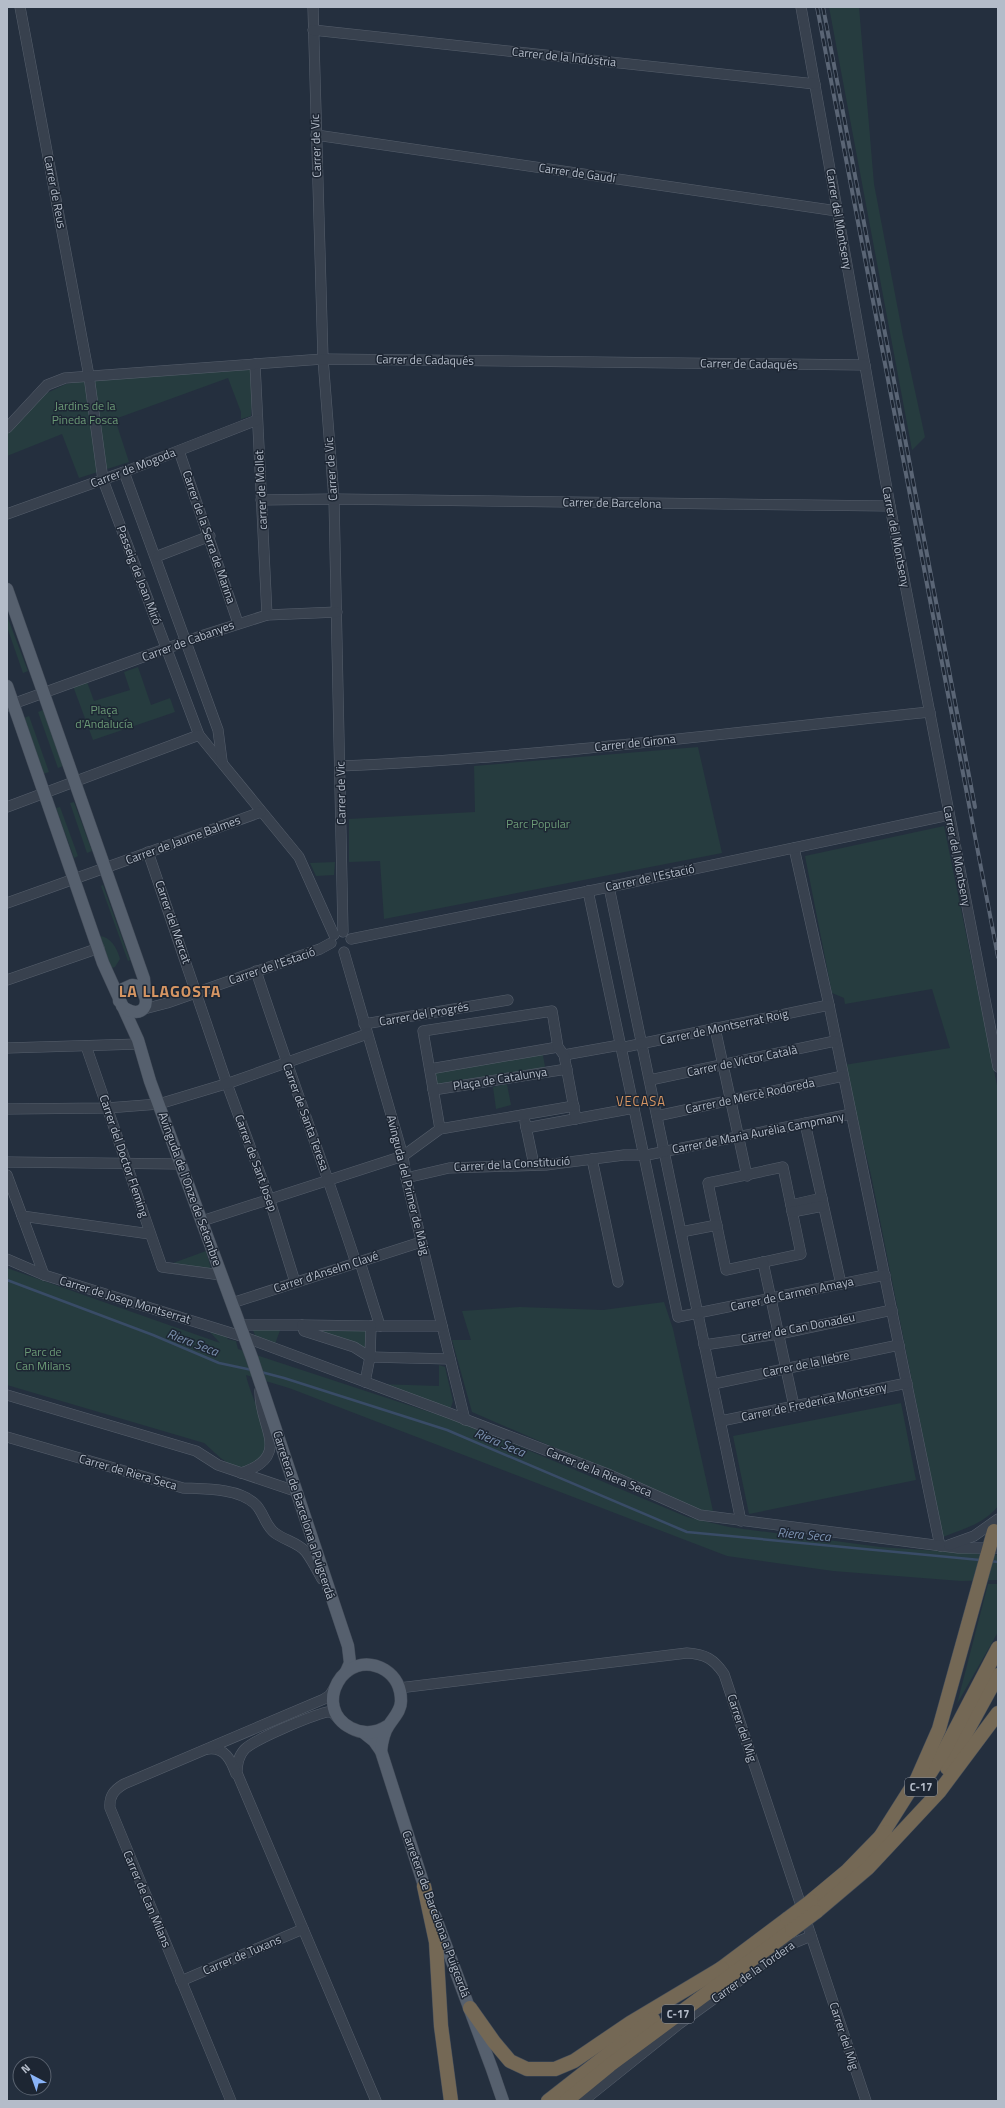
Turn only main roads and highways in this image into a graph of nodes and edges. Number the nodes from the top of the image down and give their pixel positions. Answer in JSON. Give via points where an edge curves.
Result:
{"nodes":[{"id":1,"x":7,"y":589,"type":"edge"},
{"id":2,"x":7,"y":686,"type":"edge"},
{"id":3,"x":10,"y":705,"type":"edge"},
{"id":4,"x":145,"y":994,"type":"junction"},
{"id":5,"x":120,"y":1004,"type":"junction"},
{"id":6,"x":141,"y":1010,"type":"junction"},
{"id":7,"x":138,"y":1042,"type":"junction"},
{"id":8,"x":244,"y":1337,"type":"joint"},
{"id":9,"x":995,"y":1537,"type":"edge"},
{"id":10,"x":348,"y":1646,"type":"junction"},
{"id":11,"x":998,"y":1648,"type":"edge"},
{"id":12,"x":368,"y":1664,"type":"junction"},
{"id":13,"x":346,"y":1672,"type":"junction"},
{"id":14,"x":998,"y":1675,"type":"edge"},
{"id":15,"x":998,"y":1713,"type":"edge"},
{"id":16,"x":389,"y":1725,"type":"junction"},
{"id":17,"x":364,"y":1732,"type":"junction"},
{"id":18,"x":381,"y":1751,"type":"junction"},
{"id":19,"x":902,"y":1832,"type":"junction"},
{"id":20,"x":879,"y":1839,"type":"junction"},
{"id":21,"x":424,"y":1886,"type":"junction"},
{"id":22,"x":813,"y":1906,"type":"junction"},
{"id":23,"x":789,"y":1925,"type":"junction"},
{"id":24,"x":722,"y":1968,"type":"junction"},
{"id":25,"x":470,"y":2008,"type":"junction"},
{"id":26,"x":451,"y":2101,"type":"edge"},
{"id":27,"x":503,"y":2101,"type":"edge"},
{"id":28,"x":548,"y":2101,"type":"edge"},
{"id":29,"x":566,"y":2101,"type":"edge"}],
"edges":[{"from":1,"to":4,"type":"main road","via":[[144,979]]},
{"from":2,"to":3,"type":"main road","name":"Avinguda de l'Onze de Setembre"},
{"from":3,"to":5,"type":"main road","name":"Avinguda de l'Onze de Setembre","via":[[45,793]]},
{"from":4,"to":5,"type":"main road","via":[[138,986],[126,986],[119,994]]},
{"from":4,"to":6,"type":"main road","via":[[146,1004]]},
{"from":5,"to":6,"type":"main road","via":[[131,1013]]},
{"from":5,"to":7,"type":"main road","name":"Avinguda de l'Onze de Setembre"},
{"from":6,"to":7,"type":"main road","name":"Avinguda de l'Onze de Setembre","via":[[136,1031]]},
{"from":7,"to":8,"type":"main road","name":"Avinguda de l'Onze de Setembre"},
{"from":8,"to":10,"type":"main road","name":"Carretera de Barcelona a Puigcerdá"},
{"from":9,"to":20,"type":"highway","via":[[931,1750],[916,1781]]},
{"from":10,"to":12,"type":"main road","name":"Carretera de Barcelona a Puigcerdá"},
{"from":10,"to":13,"type":"main road","name":"Carretera de Barcelona a Puigcerdá","via":[[350,1663]]},
{"from":11,"to":20,"type":"highway","number":"C-17","via":[[930,1774]]},
{"from":12,"to":13,"type":"main road"},
{"from":12,"to":16,"type":"main road","via":[[379,1666],[389,1673],[400,1688],[401,1704]]},
{"from":13,"to":17,"type":"main road","via":[[335,1687],[334,1706],[341,1721]]},
{"from":14,"to":19,"type":"highway","number":"C-17","via":[[946,1771]]},
{"from":15,"to":19,"type":"highway","via":[[948,1781]]},
{"from":16,"to":17,"type":"main road","via":[[380,1730]]},
{"from":16,"to":18,"type":"main road"},
{"from":17,"to":18,"type":"main road","name":"Carretera de Barcelona a Puigcerdá"},
{"from":18,"to":21,"type":"main road","name":"Carretera de Barcelona a Puigcerdá"},
{"from":19,"to":22,"type":"highway","number":"C-17","via":[[856,1879]]},
{"from":20,"to":22,"type":"highway","number":"C-17"},
{"from":21,"to":25,"type":"main road","name":"Carretera de Barcelona a Puigcerdá"},
{"from":21,"to":26,"type":"highway","via":[[436,1942],[441,2026]]},
{"from":22,"to":23,"type":"highway","number":"C-17","bridge":true},
{"from":23,"to":24,"type":"highway","number":"C-17"},
{"from":23,"to":29,"type":"highway","number":"C-17"},
{"from":24,"to":25,"type":"highway","via":[[574,2061],[555,2069],[527,2069],[510,2060]]},
{"from":24,"to":28,"type":"highway","number":"C-17"},
{"from":25,"to":27,"type":"main road","name":"Carretera de Barcelona a Puigcerdá"}]}
